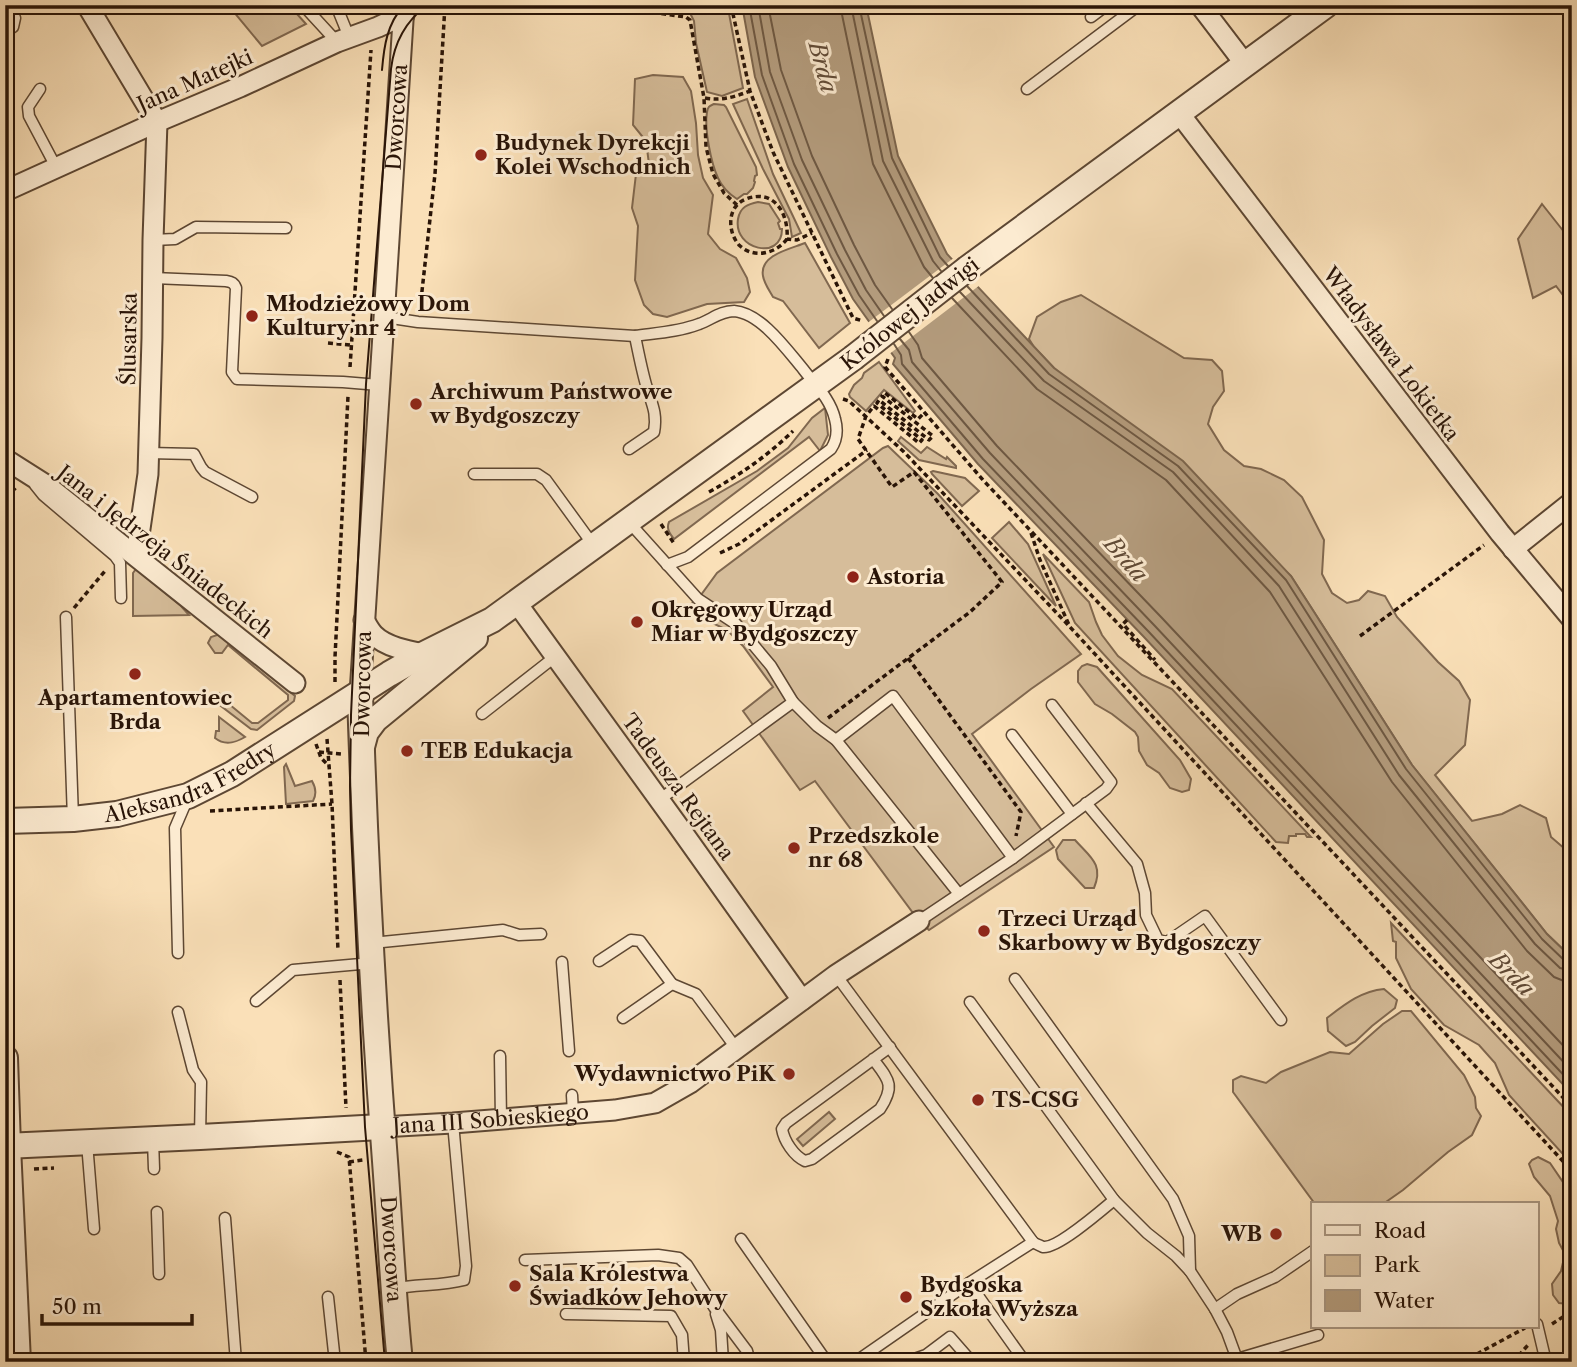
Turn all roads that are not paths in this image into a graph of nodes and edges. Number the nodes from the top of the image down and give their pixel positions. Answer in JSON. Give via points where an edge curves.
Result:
{"nodes":[{"id":1,"x":10,"y":5,"type":"edge"},
{"id":2,"x":87,"y":5,"type":"edge"},
{"id":3,"x":303,"y":5,"type":"edge"},
{"id":4,"x":336,"y":5,"type":"edge"},
{"id":5,"x":1107,"y":5,"type":"edge"},
{"id":6,"x":1139,"y":5,"type":"edge"},
{"id":7,"x":1200,"y":5,"type":"edge"},
{"id":8,"x":1325,"y":5,"type":"edge"},
{"id":9,"x":408,"y":9,"type":"edge"},
{"id":10,"x":1091,"y":17,"type":"dead end"},
{"id":11,"x":5,"y":32,"type":"edge"},
{"id":12,"x":343,"y":40,"type":"junction"},
{"id":13,"x":1245,"y":64,"type":"junction"},
{"id":14,"x":40,"y":89,"type":"dead end"},
{"id":15,"x":1027,"y":89,"type":"dead end"},
{"id":16,"x":1179,"y":113,"type":"junction"},
{"id":17,"x":158,"y":122,"type":"junction"},
{"id":18,"x":56,"y":167,"type":"junction"},
{"id":19,"x":5,"y":191,"type":"edge"},
{"id":20,"x":286,"y":228,"type":"dead end"},
{"id":21,"x":153,"y":240,"type":"junction"},
{"id":22,"x":153,"y":278,"type":"junction"},
{"id":23,"x":384,"y":317,"type":"junction"},
{"id":24,"x":635,"y":336,"type":"junction"},
{"id":25,"x":816,"y":384,"type":"junction"},
{"id":26,"x":379,"y":385,"type":"junction"},
{"id":27,"x":629,"y":449,"type":"dead end"},
{"id":28,"x":148,"y":453,"type":"junction"},
{"id":29,"x":5,"y":459,"type":"edge"},
{"id":30,"x":27,"y":473,"type":"junction"},
{"id":31,"x":474,"y":474,"type":"dead end"},
{"id":32,"x":252,"y":497,"type":"dead end"},
{"id":33,"x":1572,"y":502,"type":"edge"},
{"id":34,"x":628,"y":522,"type":"junction"},
{"id":35,"x":594,"y":546,"type":"junction"},
{"id":36,"x":1513,"y":549,"type":"junction"},
{"id":37,"x":136,"y":556,"type":"junction"},
{"id":38,"x":667,"y":565,"type":"junction"},
{"id":39,"x":121,"y":598,"type":"dead end"},
{"id":40,"x":516,"y":602,"type":"junction"},
{"id":41,"x":66,"y":617,"type":"road end"},
{"id":42,"x":1572,"y":619,"type":"edge"},
{"id":43,"x":364,"y":620,"type":"junction"},
{"id":44,"x":492,"y":620,"type":"junction"},
{"id":45,"x":424,"y":654,"type":"junction"},
{"id":46,"x":556,"y":656,"type":"junction"},
{"id":47,"x":295,"y":683,"type":"dead end"},
{"id":48,"x":360,"y":694,"type":"junction"},
{"id":49,"x":793,"y":702,"type":"junction"},
{"id":50,"x":1052,"y":705,"type":"dead end"},
{"id":51,"x":482,"y":714,"type":"dead end"},
{"id":52,"x":1012,"y":735,"type":"dead end"},
{"id":53,"x":836,"y":740,"type":"junction"},
{"id":54,"x":361,"y":747,"type":"junction"},
{"id":55,"x":659,"y":800,"type":"junction"},
{"id":56,"x":1086,"y":803,"type":"junction"},
{"id":57,"x":184,"y":805,"type":"junction"},
{"id":58,"x":1072,"y":814,"type":"junction"},
{"id":59,"x":74,"y":819,"type":"junction"},
{"id":60,"x":5,"y":821,"type":"edge"},
{"id":61,"x":1013,"y":858,"type":"junction"},
{"id":62,"x":959,"y":894,"type":"junction"},
{"id":63,"x":919,"y":921,"type":"joint"},
{"id":64,"x":541,"y":934,"type":"dead end"},
{"id":65,"x":178,"y":953,"type":"dead end"},
{"id":66,"x":372,"y":953,"type":"junction"},
{"id":67,"x":599,"y":961,"type":"dead end"},
{"id":68,"x":562,"y":962,"type":"dead end"},
{"id":69,"x":836,"y":975,"type":"junction"},
{"id":70,"x":1015,"y":979,"type":"dead end"},
{"id":71,"x":672,"y":984,"type":"junction"},
{"id":72,"x":802,"y":1000,"type":"junction"},
{"id":73,"x":256,"y":1001,"type":"dead end"},
{"id":74,"x":970,"y":1002,"type":"dead end"},
{"id":75,"x":178,"y":1012,"type":"dead end"},
{"id":76,"x":623,"y":1018,"type":"dead end"},
{"id":77,"x":1282,"y":1020,"type":"dead end"},
{"id":78,"x":890,"y":1047,"type":"junction"},
{"id":79,"x":736,"y":1048,"type":"junction"},
{"id":80,"x":569,"y":1051,"type":"dead end"},
{"id":81,"x":500,"y":1056,"type":"dead end"},
{"id":82,"x":5,"y":1058,"type":"edge"},
{"id":83,"x":873,"y":1059,"type":"junction"},
{"id":84,"x":501,"y":1119,"type":"junction"},
{"id":85,"x":453,"y":1123,"type":"junction"},
{"id":86,"x":381,"y":1127,"type":"junction"},
{"id":87,"x":200,"y":1137,"type":"junction"},
{"id":88,"x":153,"y":1139,"type":"junction"},
{"id":89,"x":88,"y":1143,"type":"junction"},
{"id":90,"x":7,"y":1146,"type":"edge"},
{"id":91,"x":154,"y":1169,"type":"dead end"},
{"id":92,"x":1114,"y":1200,"type":"junction"},
{"id":93,"x":157,"y":1212,"type":"dead end"},
{"id":94,"x":225,"y":1218,"type":"dead end"},
{"id":95,"x":94,"y":1229,"type":"dead end"},
{"id":96,"x":741,"y":1239,"type":"dead end"},
{"id":97,"x":1033,"y":1242,"type":"junction"},
{"id":98,"x":1311,"y":1252,"type":"edge"},
{"id":99,"x":526,"y":1260,"type":"dead end"},
{"id":100,"x":1190,"y":1271,"type":"junction"},
{"id":101,"x":159,"y":1274,"type":"dead end"},
{"id":102,"x":970,"y":1283,"type":"junction"},
{"id":103,"x":393,"y":1289,"type":"junction"},
{"id":104,"x":328,"y":1297,"type":"dead end"},
{"id":105,"x":714,"y":1307,"type":"junction"},
{"id":106,"x":1215,"y":1309,"type":"junction"},
{"id":107,"x":566,"y":1314,"type":"dead end"},
{"id":108,"x":1538,"y":1328,"type":"edge"},
{"id":109,"x":1318,"y":1335,"type":"dead end"},
{"id":110,"x":1238,"y":1360,"type":"edge"},
{"id":111,"x":18,"y":1362,"type":"edge"},
{"id":112,"x":236,"y":1362,"type":"edge"},
{"id":113,"x":335,"y":1362,"type":"edge"},
{"id":114,"x":400,"y":1362,"type":"edge"},
{"id":115,"x":684,"y":1362,"type":"edge"},
{"id":116,"x":723,"y":1362,"type":"edge"},
{"id":117,"x":750,"y":1362,"type":"edge"},
{"id":118,"x":827,"y":1362,"type":"edge"},
{"id":119,"x":855,"y":1362,"type":"edge"},
{"id":120,"x":906,"y":1362,"type":"edge"},
{"id":121,"x":969,"y":1362,"type":"edge"},
{"id":122,"x":1025,"y":1362,"type":"edge"},
{"id":123,"x":1546,"y":1362,"type":"edge"}],
"edges":[{"from":1,"to":11,"type":"lane","via":[[15,18],[13,27]]},
{"from":2,"to":17,"type":"street"},
{"from":3,"to":12,"type":"lane"},
{"from":4,"to":12,"type":"lane"},
{"from":5,"to":10,"type":"lane"},
{"from":6,"to":15,"type":"lane"},
{"from":7,"to":13,"type":"street"},
{"from":8,"to":13,"type":"street","name":"Królowej Jadwigi"},
{"from":9,"to":12,"type":"street","name":"Jana Matejki"},
{"from":9,"to":23,"type":"street","name":"Dworcowa"},
{"from":12,"to":17,"type":"street","name":"Jana Matejki"},
{"from":13,"to":16,"type":"street","name":"Królowej Jadwigi"},
{"from":14,"to":18,"type":"lane","via":[[28,107],[29,116]]},
{"from":16,"to":25,"type":"street","name":"Królowej Jadwigi","bridge":true},
{"from":16,"to":36,"type":"street","name":"Władysława Łokietka"},
{"from":17,"to":18,"type":"street","name":"Jana Matejki"},
{"from":17,"to":21,"type":"street","name":"Ślusarska"},
{"from":18,"to":19,"type":"street","name":"Jana Matejki"},
{"from":20,"to":21,"type":"lane","via":[[196,227],[175,239]]},
{"from":21,"to":22,"type":"street","name":"Ślusarska"},
{"from":22,"to":26,"type":"lane","via":[[235,285],[232,372],[237,379]]},
{"from":22,"to":28,"type":"street","name":"Ślusarska"},
{"from":23,"to":24,"type":"lane"},
{"from":23,"to":26,"type":"street","name":"Dworcowa"},
{"from":24,"to":25,"type":"lane","via":[[670,332],[737,311],[772,332]]},
{"from":24,"to":27,"type":"lane","via":[[656,421],[654,432]]},
{"from":25,"to":34,"type":"street","name":"Królowej Jadwigi"},
{"from":25,"to":38,"type":"lane","via":[[835,418],[836,440],[831,449],[688,557]]},
{"from":26,"to":43,"type":"street","name":"Dworcowa"},
{"from":28,"to":32,"type":"lane","via":[[194,454],[205,472]]},
{"from":28,"to":37,"type":"street","name":"Ślusarska"},
{"from":29,"to":30,"type":"street","name":"Jana i Jędrzeja Śniadeckich"},
{"from":30,"to":37,"type":"street","name":"Jana i Jędrzeja Śniadeckich"},
{"from":30,"to":39,"type":"lane","via":[[43,495],[115,556],[120,563]]},
{"from":31,"to":35,"type":"lane","via":[[537,474]]},
{"from":33,"to":36,"type":"street"},
{"from":34,"to":35,"type":"street","name":"Królowej Jadwigi"},
{"from":34,"to":38,"type":"lane"},
{"from":35,"to":40,"type":"street","name":"Królowej Jadwigi"},
{"from":36,"to":42,"type":"street","name":"Władysława Łokietka"},
{"from":37,"to":47,"type":"street","name":"Jana i Jędrzeja Śniadeckich"},
{"from":38,"to":49,"type":"lane","via":[[698,599],[736,624]]},
{"from":40,"to":44,"type":"street","name":"Królowej Jadwigi"},
{"from":40,"to":46,"type":"street","name":"Tadeusza Rejtana"},
{"from":41,"to":59,"type":"lane"},
{"from":43,"to":45,"type":"street","via":[[375,636],[387,643]]},
{"from":43,"to":48,"type":"street","name":"Dworcowa"},
{"from":44,"to":45,"type":"street","name":"Królowej Jadwigi"},
{"from":44,"to":54,"type":"street","name":"Królowej Jadwigi","via":[[470,644],[375,720]]},
{"from":45,"to":48,"type":"street","name":"Królowej Jadwigi"},
{"from":46,"to":51,"type":"lane"},
{"from":46,"to":55,"type":"street","name":"Tadeusza Rejtana"},
{"from":48,"to":54,"type":"street","name":"Dworcowa"},
{"from":48,"to":57,"type":"street","name":"Aleksandra Fredry"},
{"from":49,"to":53,"type":"lane"},
{"from":49,"to":55,"type":"lane"},
{"from":50,"to":56,"type":"lane","via":[[1111,782]]},
{"from":52,"to":58,"type":"lane"},
{"from":53,"to":61,"type":"lane","via":[[893,696]]},
{"from":53,"to":62,"type":"lane"},
{"from":54,"to":66,"type":"street","name":"Dworcowa"},
{"from":55,"to":72,"type":"street","name":"Tadeusza Rejtana"},
{"from":56,"to":58,"type":"lane"},
{"from":56,"to":77,"type":"lane","via":[[1137,864],[1146,915],[1158,940],[1167,942],[1205,916]]},
{"from":57,"to":59,"type":"street","name":"Aleksandra Fredry"},
{"from":57,"to":65,"type":"lane","via":[[175,828]]},
{"from":58,"to":61,"type":"lane"},
{"from":59,"to":60,"type":"street","name":"Aleksandra Fredry"},
{"from":61,"to":62,"type":"lane"},
{"from":62,"to":63,"type":"lane"},
{"from":63,"to":69,"type":"street","name":"Jana III Sobieskiego"},
{"from":64,"to":66,"type":"lane","via":[[503,930]]},
{"from":66,"to":73,"type":"lane","via":[[339,965],[293,970]]},
{"from":66,"to":86,"type":"street","name":"Dworcowa"},
{"from":67,"to":71,"type":"lane","via":[[631,940],[640,941]]},
{"from":68,"to":80,"type":"lane"},
{"from":69,"to":72,"type":"street","name":"Jana III Sobieskiego"},
{"from":69,"to":78,"type":"lane"},
{"from":70,"to":100,"type":"lane","via":[[1173,1199],[1189,1236]]},
{"from":71,"to":76,"type":"lane"},
{"from":71,"to":79,"type":"lane","via":[[696,994]]},
{"from":72,"to":79,"type":"street","name":"Jana III Sobieskiego"},
{"from":74,"to":92,"type":"lane"},
{"from":75,"to":87,"type":"lane","via":[[193,1070],[201,1082]]},
{"from":78,"to":83,"type":"lane"},
{"from":78,"to":97,"type":"lane"},
{"from":79,"to":84,"type":"street","name":"Jana III Sobieskiego","via":[[690,1083],[655,1102],[615,1110],[572,1105]]},
{"from":81,"to":84,"type":"lane"},
{"from":82,"to":90,"type":"street"},
{"from":83,"to":83,"type":"lane","via":[[786,1123],[783,1137],[798,1158],[812,1159],[880,1109],[890,1086]]},
{"from":84,"to":85,"type":"street","name":"Jana III Sobieskiego"},
{"from":85,"to":86,"type":"street","name":"Jana III Sobieskiego"},
{"from":85,"to":103,"type":"lane","via":[[464,1280]]},
{"from":86,"to":87,"type":"street","name":"Jana III Sobieskiego"},
{"from":86,"to":103,"type":"street","name":"Dworcowa"},
{"from":87,"to":88,"type":"street","name":"Jana III Sobieskiego"},
{"from":88,"to":89,"type":"street","name":"Jana III Sobieskiego"},
{"from":88,"to":91,"type":"lane"},
{"from":89,"to":90,"type":"street","name":"Jana III Sobieskiego"},
{"from":89,"to":95,"type":"lane"},
{"from":90,"to":111,"type":"street"},
{"from":92,"to":97,"type":"lane","via":[[1052,1246]]},
{"from":92,"to":100,"type":"lane"},
{"from":93,"to":101,"type":"lane"},
{"from":94,"to":112,"type":"lane"},
{"from":96,"to":118,"type":"lane"},
{"from":97,"to":102,"type":"lane"},
{"from":98,"to":106,"type":"lane"},
{"from":99,"to":105,"type":"lane","via":[[678,1258]]},
{"from":100,"to":106,"type":"lane"},
{"from":102,"to":119,"type":"lane"},
{"from":102,"to":122,"type":"lane"},
{"from":103,"to":114,"type":"street","name":"Dworcowa"},
{"from":104,"to":113,"type":"lane"},
{"from":105,"to":116,"type":"lane"},
{"from":105,"to":117,"type":"lane","via":[[747,1350]]},
{"from":106,"to":110,"type":"lane"},
{"from":107,"to":115,"type":"lane","via":[[671,1316],[682,1335]]},
{"from":108,"to":123,"type":"lane"},
{"from":109,"to":110,"type":"lane"},
{"from":120,"to":121,"type":"lane","via":[[926,1355],[950,1337]]}]}
